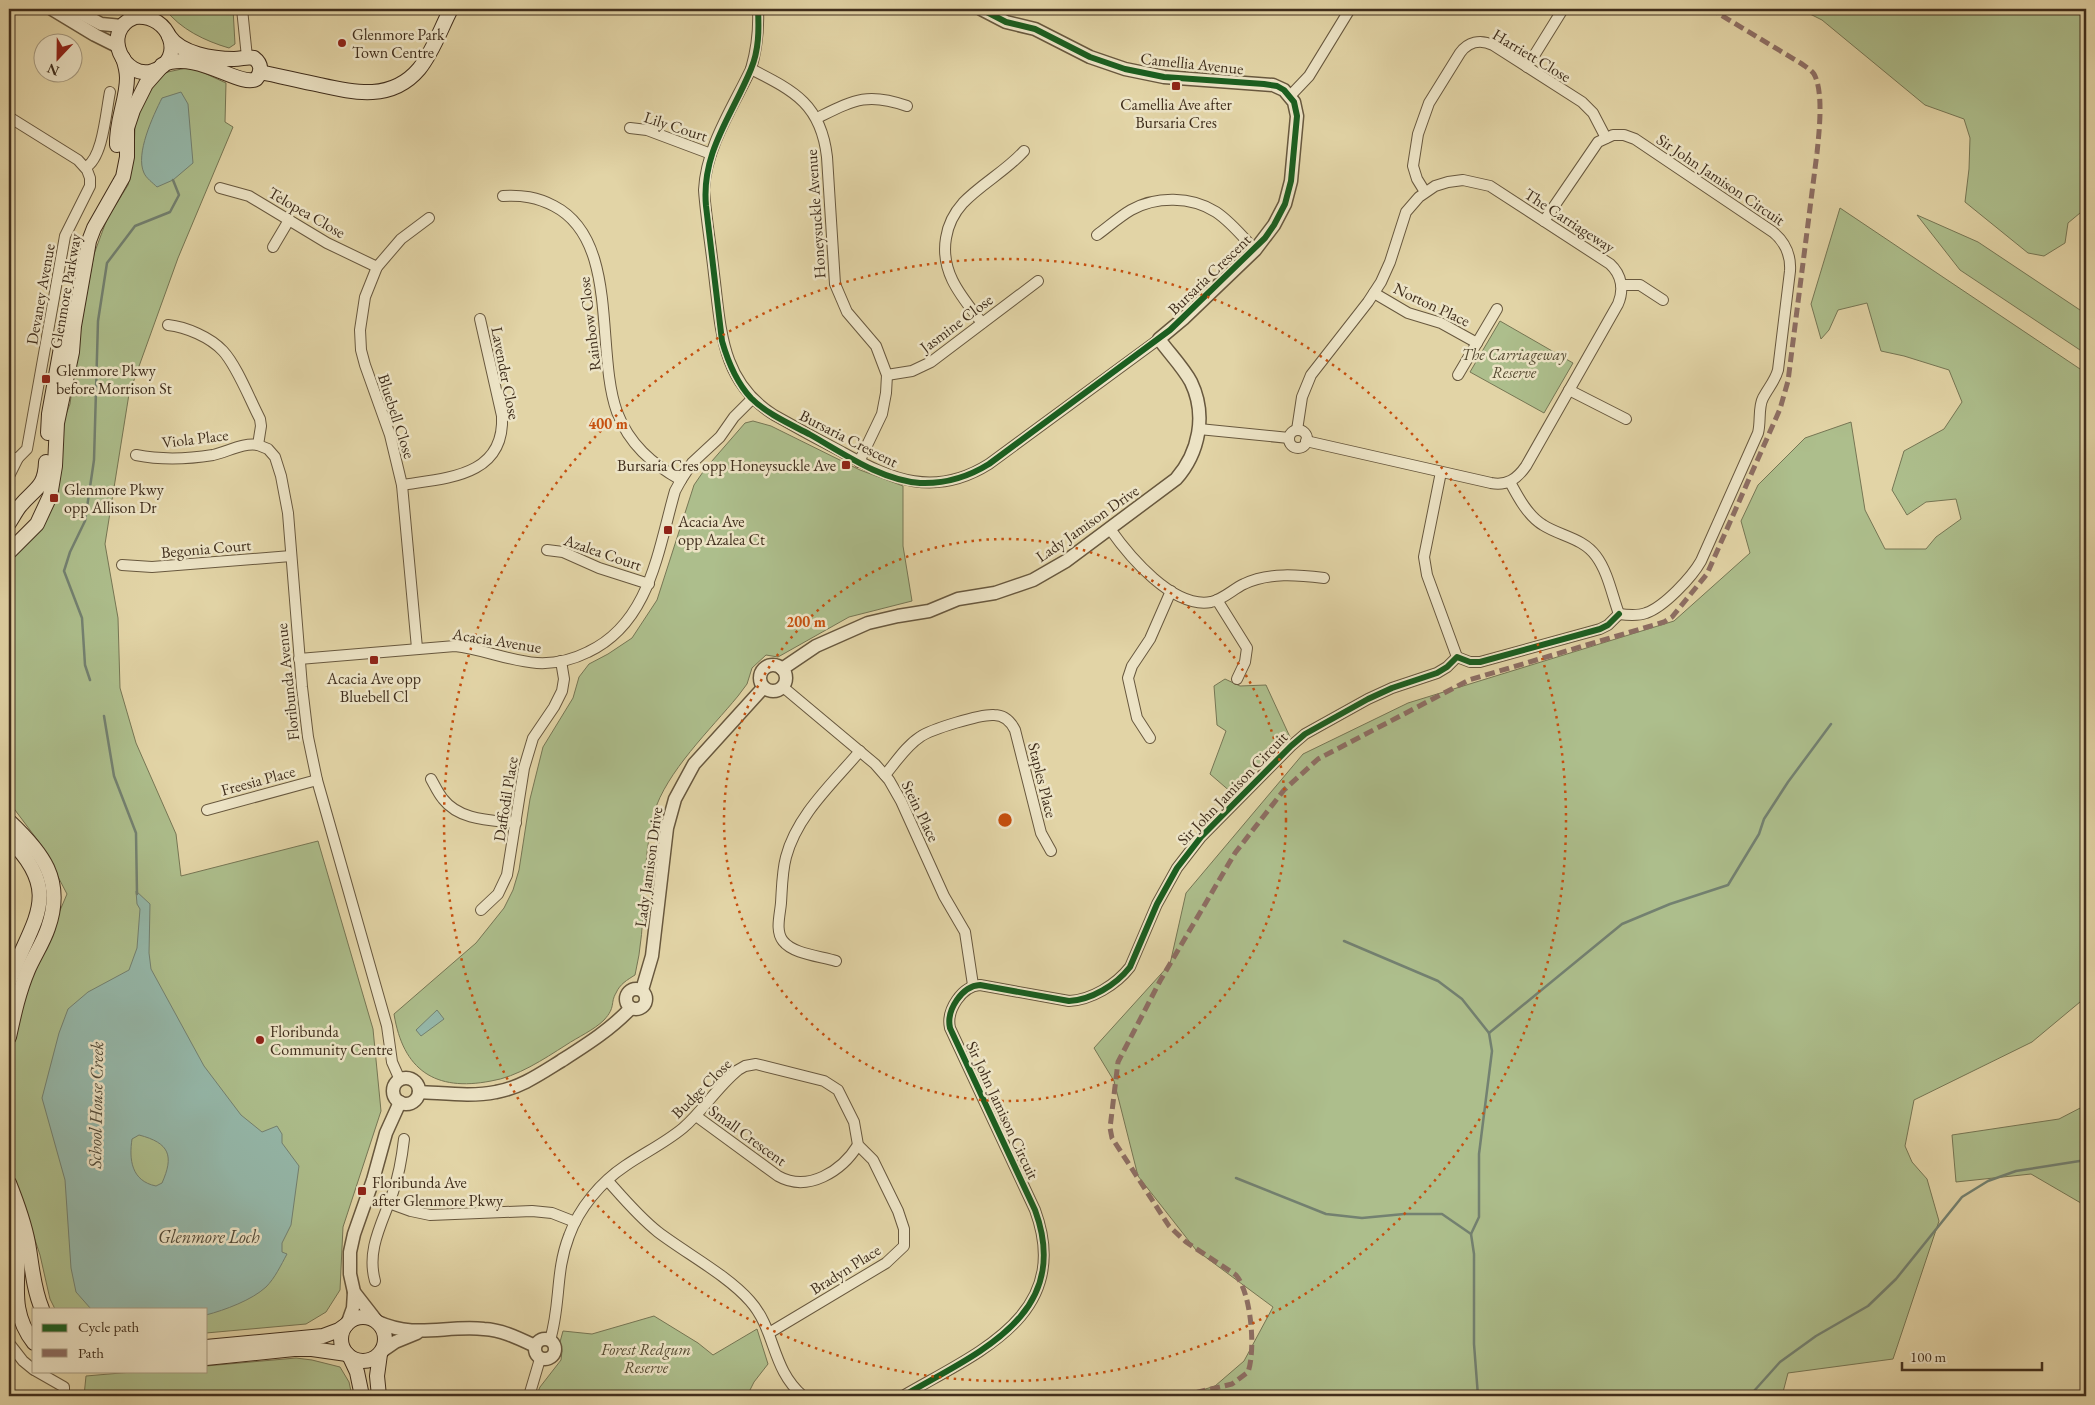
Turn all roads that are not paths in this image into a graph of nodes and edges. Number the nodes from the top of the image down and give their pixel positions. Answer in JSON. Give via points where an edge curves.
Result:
{"nodes":[{"id":1,"x":52,"y":9,"type":"edge"},
{"id":2,"x":73,"y":9,"type":"edge"},
{"id":3,"x":242,"y":9,"type":"edge"},
{"id":4,"x":451,"y":9,"type":"edge"},
{"id":5,"x":758,"y":9,"type":"edge"},
{"id":6,"x":981,"y":9,"type":"edge"},
{"id":7,"x":1350,"y":9,"type":"edge"},
{"id":8,"x":1563,"y":9,"type":"edge"},
{"id":9,"x":122,"y":26,"type":"junction"},
{"id":10,"x":169,"y":36,"type":"junction"},
{"id":11,"x":120,"y":52,"type":"junction"},
{"id":12,"x":245,"y":58,"type":"junction"},
{"id":13,"x":162,"y":66,"type":"junction"},
{"id":14,"x":1527,"y":67,"type":"junction"},
{"id":15,"x":751,"y":69,"type":"junction"},
{"id":16,"x":260,"y":72,"type":"junction"},
{"id":17,"x":243,"y":80,"type":"junction"},
{"id":18,"x":110,"y":92,"type":"dead end"},
{"id":19,"x":1290,"y":96,"type":"junction"},
{"id":20,"x":907,"y":106,"type":"dead end"},
{"id":21,"x":9,"y":118,"type":"edge"},
{"id":22,"x":817,"y":118,"type":"junction"},
{"id":23,"x":630,"y":128,"type":"dead end"},
{"id":24,"x":1606,"y":138,"type":"junction"},
{"id":25,"x":1024,"y":151,"type":"dead end"},
{"id":26,"x":711,"y":154,"type":"junction"},
{"id":27,"x":86,"y":168,"type":"junction"},
{"id":28,"x":220,"y":188,"type":"dead end"},
{"id":29,"x":1425,"y":192,"type":"junction"},
{"id":30,"x":503,"y":196,"type":"dead end"},
{"id":31,"x":429,"y":218,"type":"dead end"},
{"id":32,"x":289,"y":220,"type":"junction"},
{"id":33,"x":1544,"y":221,"type":"junction"},
{"id":34,"x":1097,"y":235,"type":"dead end"},
{"id":35,"x":273,"y":247,"type":"dead end"},
{"id":36,"x":1255,"y":250,"type":"junction"},
{"id":37,"x":377,"y":268,"type":"junction"},
{"id":38,"x":1038,"y":281,"type":"dead end"},
{"id":39,"x":1621,"y":285,"type":"junction"},
{"id":40,"x":1374,"y":293,"type":"junction"},
{"id":41,"x":1663,"y":300,"type":"dead end"},
{"id":42,"x":1496,"y":309,"type":"dead end"},
{"id":43,"x":480,"y":319,"type":"dead end"},
{"id":44,"x":982,"y":323,"type":"junction"},
{"id":45,"x":168,"y":325,"type":"dead end"},
{"id":46,"x":1159,"y":339,"type":"junction"},
{"id":47,"x":1477,"y":343,"type":"junction"},
{"id":48,"x":887,"y":375,"type":"junction"},
{"id":49,"x":1458,"y":375,"type":"dead end"},
{"id":50,"x":1569,"y":390,"type":"junction"},
{"id":51,"x":752,"y":399,"type":"junction"},
{"id":52,"x":1626,"y":419,"type":"dead end"},
{"id":53,"x":1199,"y":429,"type":"junction"},
{"id":54,"x":1297,"y":430,"type":"junction"},
{"id":55,"x":1289,"y":438,"type":"junction"},
{"id":56,"x":1306,"y":441,"type":"junction"},
{"id":57,"x":258,"y":445,"type":"junction"},
{"id":58,"x":136,"y":455,"type":"dead end"},
{"id":59,"x":14,"y":458,"type":"edge"},
{"id":60,"x":859,"y":462,"type":"junction"},
{"id":61,"x":1441,"y":472,"type":"junction"},
{"id":62,"x":9,"y":476,"type":"edge"},
{"id":63,"x":680,"y":480,"type":"junction"},
{"id":64,"x":1510,"y":482,"type":"junction"},
{"id":65,"x":402,"y":485,"type":"junction"},
{"id":66,"x":9,"y":523,"type":"edge"},
{"id":67,"x":1110,"y":528,"type":"junction"},
{"id":68,"x":547,"y":550,"type":"dead end"},
{"id":69,"x":9,"y":552,"type":"edge"},
{"id":70,"x":292,"y":556,"type":"junction"},
{"id":71,"x":122,"y":566,"type":"dead end"},
{"id":72,"x":1324,"y":578,"type":"dead end"},
{"id":73,"x":649,"y":584,"type":"junction"},
{"id":74,"x":1171,"y":591,"type":"junction"},
{"id":75,"x":1216,"y":600,"type":"junction"},
{"id":76,"x":1619,"y":614,"type":"junction"},
{"id":77,"x":417,"y":648,"type":"junction"},
{"id":78,"x":1457,"y":657,"type":"junction"},
{"id":79,"x":299,"y":659,"type":"junction"},
{"id":80,"x":561,"y":662,"type":"junction"},
{"id":81,"x":782,"y":669,"type":"junction"},
{"id":82,"x":1237,"y":679,"type":"dead end"},
{"id":83,"x":783,"y":687,"type":"junction"},
{"id":84,"x":764,"y":688,"type":"junction"},
{"id":85,"x":1150,"y":738,"type":"dead end"},
{"id":86,"x":860,"y":751,"type":"junction"},
{"id":87,"x":885,"y":775,"type":"junction"},
{"id":88,"x":431,"y":779,"type":"dead end"},
{"id":89,"x":317,"y":780,"type":"junction"},
{"id":90,"x":207,"y":810,"type":"dead end"},
{"id":91,"x":9,"y":820,"type":"edge"},
{"id":92,"x":516,"y":823,"type":"junction"},
{"id":93,"x":9,"y":839,"type":"edge"},
{"id":94,"x":1051,"y":851,"type":"dead end"},
{"id":95,"x":481,"y":910,"type":"dead end"},
{"id":96,"x":836,"y":961,"type":"dead end"},
{"id":97,"x":9,"y":982,"type":"edge"},
{"id":98,"x":973,"y":985,"type":"junction"},
{"id":99,"x":9,"y":1037,"type":"edge"},
{"id":100,"x":400,"y":1080,"type":"junction"},
{"id":101,"x":419,"y":1092,"type":"junction"},
{"id":102,"x":400,"y":1102,"type":"junction"},
{"id":103,"x":696,"y":1116,"type":"junction"},
{"id":104,"x":404,"y":1140,"type":"dead end"},
{"id":105,"x":858,"y":1145,"type":"junction"},
{"id":106,"x":608,"y":1181,"type":"junction"},
{"id":107,"x":9,"y":1184,"type":"edge"},
{"id":108,"x":389,"y":1203,"type":"junction"},
{"id":109,"x":9,"y":1216,"type":"edge"},
{"id":110,"x":575,"y":1222,"type":"junction"},
{"id":111,"x":375,"y":1281,"type":"dead end"},
{"id":112,"x":354,"y":1292,"type":"junction"},
{"id":113,"x":42,"y":1308,"type":"edge"},
{"id":114,"x":376,"y":1321,"type":"junction"},
{"id":115,"x":347,"y":1323,"type":"junction"},
{"id":116,"x":420,"y":1332,"type":"junction"},
{"id":117,"x":769,"y":1333,"type":"junction"},
{"id":118,"x":32,"y":1339,"type":"edge"},
{"id":119,"x":550,"y":1340,"type":"junction"},
{"id":120,"x":9,"y":1343,"type":"edge"},
{"id":121,"x":535,"y":1346,"type":"junction"},
{"id":122,"x":208,"y":1347,"type":"edge"},
{"id":123,"x":381,"y":1352,"type":"junction"},
{"id":124,"x":349,"y":1355,"type":"junction"},
{"id":125,"x":208,"y":1358,"type":"edge"},
{"id":126,"x":540,"y":1359,"type":"junction"},
{"id":127,"x":32,"y":1368,"type":"edge"},
{"id":128,"x":36,"y":1372,"type":"edge"},
{"id":129,"x":64,"y":1392,"type":"edge"},
{"id":130,"x":362,"y":1396,"type":"edge"},
{"id":131,"x":378,"y":1396,"type":"edge"},
{"id":132,"x":528,"y":1396,"type":"edge"},
{"id":133,"x":803,"y":1396,"type":"edge"},
{"id":134,"x":903,"y":1396,"type":"edge"}],
"edges":[{"from":1,"to":11,"type":"street"},
{"from":2,"to":9,"type":"street","via":[[101,24]]},
{"from":3,"to":12,"type":"street"},
{"from":4,"to":16,"type":"main road","via":[[420,68],[391,89],[376,93],[352,92]]},
{"from":5,"to":15,"type":"street","name":"Bursaria Crescent","via":[[758,44]]},
{"from":6,"to":19,"type":"street","name":"Camellia Avenue","via":[[1125,69],[1164,77],[1273,85]]},
{"from":7,"to":19,"type":"street","via":[[1309,76]]},
{"from":8,"to":14,"type":"street"},
{"from":9,"to":10,"type":"main road","via":[[135,17],[147,17],[162,25]]},
{"from":9,"to":11,"type":"main road","via":[[117,35]]},
{"from":10,"to":12,"type":"main road","via":[[178,46],[190,51],[224,59]]},
{"from":10,"to":13,"type":"main road","via":[[170,54]]},
{"from":11,"to":13,"type":"main road","via":[[132,68],[140,71],[150,72]]},
{"from":11,"to":66,"type":"main road","name":"Glenmore Parkway","via":[[127,85],[118,126],[116,164],[111,181],[80,241],[49,414],[45,476],[40,487],[20,506]]},
{"from":12,"to":16,"type":"main road","via":[[257,61]]},
{"from":12,"to":17,"type":"main road","via":[[238,62],[236,70]]},
{"from":13,"to":17,"type":"main road","via":[[174,61],[195,63]]},
{"from":13,"to":69,"type":"main road","name":"Glenmore Parkway","via":[[146,84],[133,110],[126,133],[127,157],[123,177],[89,241],[57,423],[50,496],[37,524]]},
{"from":14,"to":24,"type":"street","name":"Harriett Close","via":[[1587,106]]},
{"from":14,"to":29,"type":"street","name":"Harriett Close","via":[[1483,42],[1471,43],[1460,53],[1429,103],[1418,134],[1413,166]]},
{"from":15,"to":22,"type":"street","name":"Honeysuckle Avenue","via":[[794,92]]},
{"from":15,"to":26,"type":"street","name":"Bursaria Crescent"},
{"from":16,"to":17,"type":"main road","via":[[252,81]]},
{"from":18,"to":27,"type":"street","via":[[98,150],[93,163]]},
{"from":19,"to":36,"type":"street","name":"Bursaria Crescent","via":[[1297,116],[1288,196],[1274,226]]},
{"from":20,"to":22,"type":"street","via":[[885,99],[863,99]]},
{"from":21,"to":27,"type":"street"},
{"from":22,"to":48,"type":"street","name":"Honeysuckle Avenue","via":[[826,148],[834,284],[847,312],[876,346]]},
{"from":23,"to":26,"type":"street","name":"Lily Court","via":[[647,130]]},
{"from":24,"to":33,"type":"street","via":[[1593,147]]},
{"from":24,"to":76,"type":"street","name":"Sir John Jamison Circuit","via":[[1624,135],[1635,139],[1773,232],[1786,249],[1790,267],[1776,376],[1762,399],[1758,433],[1701,561],[1694,572],[1656,608],[1642,614]]},
{"from":25,"to":44,"type":"street","via":[[963,203],[946,235],[944,254],[949,275]]},
{"from":26,"to":51,"type":"street","name":"Bursaria Crescent","via":[[705,176],[705,197],[722,341],[735,376]]},
{"from":27,"to":59,"type":"street","name":"Devaney Avenue","via":[[90,186],[65,236],[27,448]]},
{"from":28,"to":32,"type":"street","name":"Telopea Close","via":[[249,196]]},
{"from":29,"to":33,"type":"street","name":"The Carriageway","via":[[1448,182],[1477,182],[1495,188]]},
{"from":29,"to":40,"type":"street","name":"The Carriageway","via":[[1404,217],[1390,262]]},
{"from":30,"to":63,"type":"street","name":"Rainbow Close","via":[[524,196],[551,204],[571,218],[587,238],[597,265],[617,412],[642,452]]},
{"from":31,"to":37,"type":"street","name":"Bluebell Close","via":[[400,239]]},
{"from":32,"to":35,"type":"street"},
{"from":32,"to":37,"type":"street","name":"Telopea Close"},
{"from":33,"to":39,"type":"street","name":"The Carriageway","via":[[1610,264]]},
{"from":34,"to":36,"type":"street","via":[[1136,207],[1178,200],[1216,212]]},
{"from":36,"to":46,"type":"street","name":"Bursaria Crescent"},
{"from":37,"to":65,"type":"street","name":"Bluebell Close","via":[[367,290],[362,313],[361,350],[390,435]]},
{"from":38,"to":44,"type":"street","name":"Jasmine Close"},
{"from":39,"to":41,"type":"street","via":[[1640,285]]},
{"from":39,"to":50,"type":"street","via":[[1618,304]]},
{"from":40,"to":47,"type":"street","name":"Norton Place","via":[[1408,314],[1441,323]]},
{"from":40,"to":54,"type":"street","name":"The Carriageway","via":[[1311,375],[1302,397]]},
{"from":42,"to":47,"type":"street","name":"Norton Place"},
{"from":43,"to":65,"type":"street","name":"Lavender Close","via":[[502,416],[496,445],[481,464],[464,474]]},
{"from":44,"to":48,"type":"street","name":"Jasmine Close","via":[[926,365]]},
{"from":45,"to":57,"type":"street","via":[[190,330],[216,345],[227,356],[260,419]]},
{"from":46,"to":53,"type":"street","name":"Lady Jamison Drive","via":[[1190,381],[1198,404]]},
{"from":46,"to":60,"type":"street","name":"Bursaria Crescent","via":[[973,473],[943,482],[919,482],[886,475]]},
{"from":47,"to":49,"type":"street","name":"Norton Place"},
{"from":48,"to":60,"type":"street","name":"Honeysuckle Avenue","via":[[882,414]]},
{"from":50,"to":52,"type":"street"},
{"from":50,"to":64,"type":"street","via":[[1523,471]]},
{"from":51,"to":60,"type":"street","name":"Bursaria Crescent","via":[[774,415]]},
{"from":51,"to":63,"type":"street","name":"Acacia Avenue"},
{"from":53,"to":55,"type":"street"},
{"from":53,"to":67,"type":"street","name":"Lady Jamison Drive","via":[[1190,459],[1176,479]]},
{"from":54,"to":55,"type":"street"},
{"from":54,"to":56,"type":"street","via":[[1304,433]]},
{"from":55,"to":56,"type":"street","via":[[1295,447],[1303,446]]},
{"from":56,"to":61,"type":"street"},
{"from":57,"to":58,"type":"street","name":"Viola Place","via":[[203,456],[160,459]]},
{"from":57,"to":70,"type":"street","name":"Floribunda Avenue","via":[[271,452],[279,468]]},
{"from":59,"to":62,"type":"street","name":"Devaney Avenue"},
{"from":61,"to":64,"type":"street","via":[[1491,484]]},
{"from":61,"to":78,"type":"street","via":[[1424,557]]},
{"from":63,"to":73,"type":"street","name":"Acacia Avenue"},
{"from":64,"to":76,"type":"street","via":[[1536,521],[1582,543],[1596,555],[1603,566]]},
{"from":65,"to":77,"type":"street","name":"Bluebell Close"},
{"from":67,"to":74,"type":"street","via":[[1131,557]]},
{"from":67,"to":81,"type":"street","name":"Lady Jamison Drive","via":[[1066,561],[1027,582],[995,593],[958,599],[928,611],[868,623],[816,646]]},
{"from":68,"to":73,"type":"street","name":"Azalea Court","via":[[563,552]]},
{"from":70,"to":71,"type":"street","name":"Begonia Court","via":[[152,567]]},
{"from":70,"to":79,"type":"street","name":"Floribunda Avenue"},
{"from":72,"to":75,"type":"street","via":[[1295,575],[1258,579]]},
{"from":73,"to":80,"type":"street","name":"Acacia Avenue","via":[[637,609],[614,635],[594,650]]},
{"from":74,"to":75,"type":"street","via":[[1196,602]]},
{"from":74,"to":85,"type":"street","via":[[1128,678],[1136,718]]},
{"from":75,"to":82,"type":"street","via":[[1247,648]]},
{"from":76,"to":78,"type":"street","via":[[1600,629],[1480,662]]},
{"from":77,"to":79,"type":"street","name":"Acacia Avenue"},
{"from":77,"to":80,"type":"street","name":"Acacia Avenue","via":[[455,646],[524,661]]},
{"from":78,"to":98,"type":"street","name":"Sir John Jamison Circuit","via":[[1437,673],[1368,699],[1295,742],[1201,837],[1163,891],[1132,964],[1124,974],[1096,994],[1083,1000],[1069,1001]]},
{"from":79,"to":89,"type":"street","name":"Floribunda Avenue","via":[[308,737]]},
{"from":80,"to":92,"type":"street","name":"Daffodil Place","via":[[562,690],[530,745]]},
{"from":81,"to":83,"type":"street","via":[[786,679]]},
{"from":81,"to":84,"type":"street","via":[[774,665],[763,669],[759,677]]},
{"from":83,"to":84,"type":"street","via":[[772,692]]},
{"from":83,"to":86,"type":"street","name":"Stein Place"},
{"from":84,"to":101,"type":"street","name":"Lady Jamison Drive","via":[[694,764],[675,799],[667,828],[652,956],[642,990],[647,998],[645,1004],[637,1009],[631,1008],[598,1037],[520,1085],[484,1094]]},
{"from":86,"to":87,"type":"street","name":"Stein Place"},
{"from":86,"to":96,"type":"street","via":[[808,812],[791,842],[783,872],[779,942]]},
{"from":87,"to":94,"type":"street","name":"Staples Place","via":[[915,740],[930,731],[989,715],[1007,714],[1015,730],[1041,833]]},
{"from":87,"to":98,"type":"street","name":"Stein Place","via":[[965,932]]},
{"from":88,"to":92,"type":"street","via":[[443,799],[459,812],[473,818]]},
{"from":89,"to":90,"type":"street","name":"Freesia Place"},
{"from":89,"to":100,"type":"street","name":"Floribunda Avenue","via":[[385,1018],[392,1062]]},
{"from":91,"to":99,"type":"main road","via":[[42,855],[53,893],[47,929],[23,982]]},
{"from":92,"to":95,"type":"street","name":"Daffodil Place","via":[[504,883],[494,899]]},
{"from":93,"to":97,"type":"main road","via":[[32,866],[39,897],[36,922]]},
{"from":98,"to":134,"type":"street","name":"Sir John Jamison Circuit","via":[[960,995],[951,1012],[950,1028],[1035,1210],[1042,1239],[1042,1269],[1033,1298],[1006,1333]]},
{"from":100,"to":101,"type":"street","via":[[411,1079]]},
{"from":100,"to":102,"type":"street","via":[[394,1085],[393,1093]]},
{"from":101,"to":102,"type":"street","via":[[410,1103]]},
{"from":102,"to":112,"type":"street","via":[[386,1133],[352,1239],[349,1260]]},
{"from":103,"to":105,"type":"street","name":"Small Crescent","via":[[778,1176],[793,1182],[815,1180],[842,1165]]},
{"from":103,"to":105,"type":"street","name":"Budge Close","via":[[738,1070],[759,1065],[824,1081],[835,1087],[854,1122]]},
{"from":103,"to":106,"type":"street","name":"Budge Close"},
{"from":104,"to":108,"type":"street"},
{"from":105,"to":117,"type":"street","name":"Bradyn Place","via":[[873,1160],[898,1211],[904,1229],[904,1246],[892,1258]]},
{"from":106,"to":110,"type":"street","via":[[589,1200]]},
{"from":106,"to":117,"type":"street","via":[[641,1218],[745,1296],[758,1310]]},
{"from":107,"to":113,"type":"main road","via":[[20,1211]]},
{"from":108,"to":110,"type":"street","via":[[430,1215],[532,1211],[552,1213]]},
{"from":108,"to":111,"type":"street","via":[[372,1253]]},
{"from":109,"to":118,"type":"main road","via":[[17,1240],[16,1306]]},
{"from":110,"to":119,"type":"street","via":[[560,1265],[556,1318]]},
{"from":112,"to":114,"type":"street"},
{"from":112,"to":115,"type":"street","via":[[353,1308]]},
{"from":114,"to":115,"type":"main road","via":[[361,1316]]},
{"from":114,"to":116,"type":"street"},
{"from":114,"to":123,"type":"main road","via":[[386,1338]]},
{"from":115,"to":122,"type":"main road","via":[[323,1336]]},
{"from":115,"to":124,"type":"main road","via":[[341,1336],[343,1349]]},
{"from":116,"to":121,"type":"street","via":[[482,1328],[508,1334]]},
{"from":116,"to":123,"type":"street","via":[[395,1342]]},
{"from":117,"to":133,"type":"street","via":[[785,1376]]},
{"from":119,"to":121,"type":"street","via":[[541,1339]]},
{"from":119,"to":126,"type":"street","via":[[554,1352],[547,1359]]},
{"from":120,"to":127,"type":"street"},
{"from":121,"to":126,"type":"street","via":[[534,1352]]},
{"from":123,"to":124,"type":"main road","via":[[369,1360],[356,1360]]},
{"from":123,"to":131,"type":"main road"},
{"from":124,"to":125,"type":"main road","via":[[294,1349]]},
{"from":124,"to":130,"type":"main road"},
{"from":126,"to":132,"type":"street"},
{"from":128,"to":129,"type":"street"}]}
